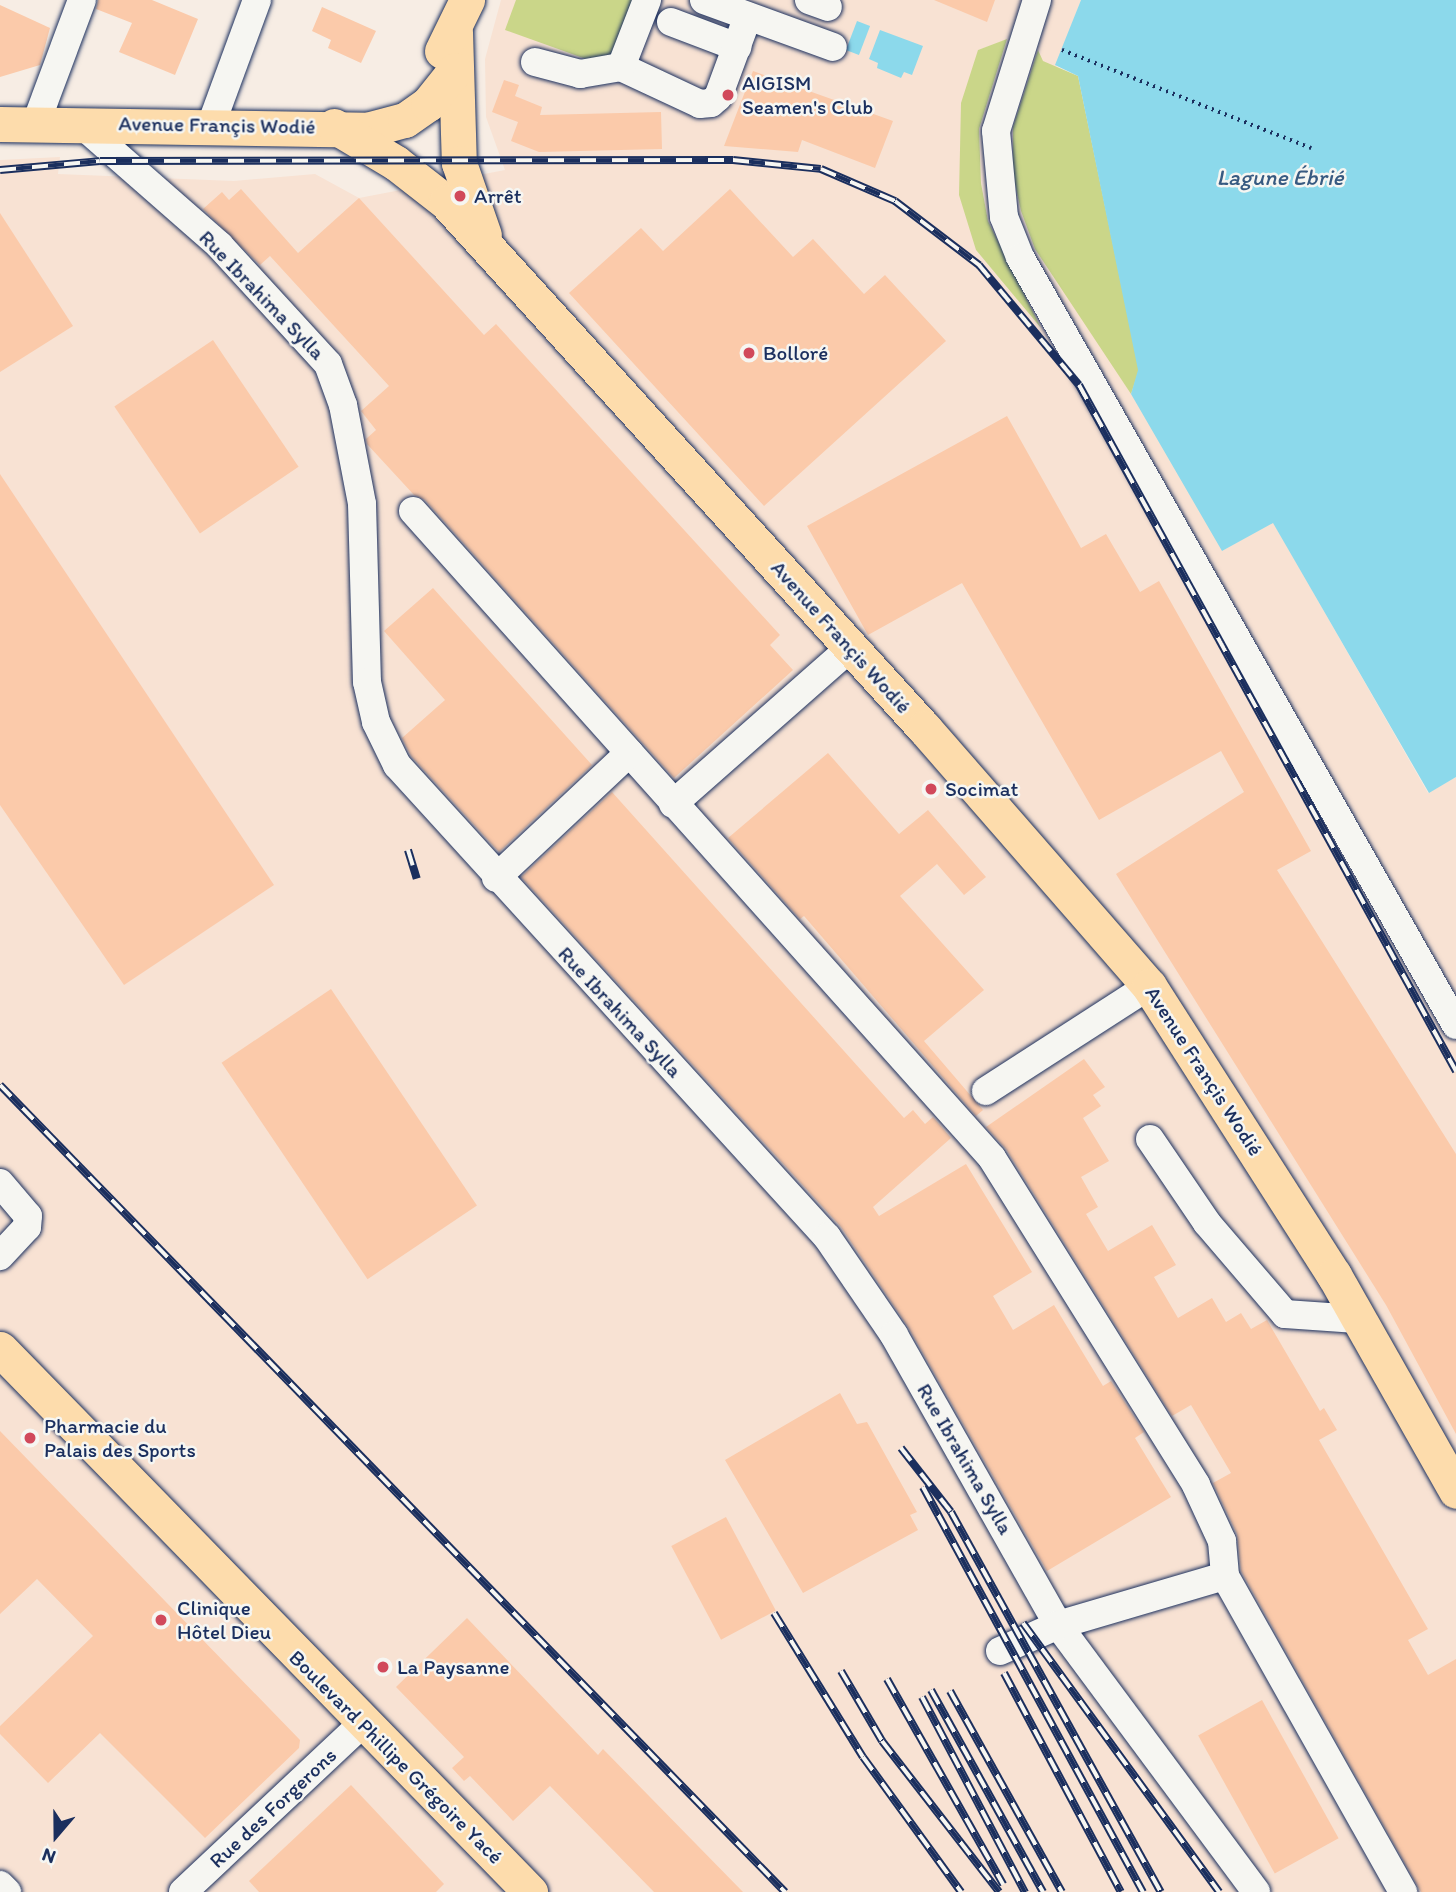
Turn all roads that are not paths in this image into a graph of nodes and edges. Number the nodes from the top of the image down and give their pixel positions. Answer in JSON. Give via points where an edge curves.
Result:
{"nodes":[{"id":1,"x":82,"y":0,"type":"edge"},
{"id":2,"x":257,"y":0,"type":"edge"},
{"id":3,"x":647,"y":0,"type":"edge"},
{"id":4,"x":704,"y":0,"type":"edge"},
{"id":5,"x":1037,"y":0,"type":"edge"},
{"id":6,"x":461,"y":16,"type":"edge"},
{"id":7,"x":748,"y":16,"type":"junction"},
{"id":8,"x":671,"y":22,"type":"dead end"},
{"id":9,"x":737,"y":47,"type":"junction"},
{"id":10,"x":833,"y":47,"type":"dead end"},
{"id":11,"x":535,"y":62,"type":"dead end"},
{"id":12,"x":621,"y":67,"type":"junction"},
{"id":13,"x":455,"y":70,"type":"junction"},
{"id":14,"x":0,"y":124,"type":"edge"},
{"id":15,"x":36,"y":124,"type":"junction"},
{"id":16,"x":81,"y":124,"type":"junction"},
{"id":17,"x":211,"y":125,"type":"junction"},
{"id":18,"x":334,"y":126,"type":"junction"},
{"id":19,"x":491,"y":251,"type":"junction"},
{"id":20,"x":412,"y":511,"type":"dead end"},
{"id":21,"x":850,"y":648,"type":"junction"},
{"id":22,"x":629,"y":753,"type":"junction"},
{"id":23,"x":673,"y":804,"type":"junction"},
{"id":24,"x":496,"y":878,"type":"junction"},
{"id":25,"x":1149,"y":986,"type":"junction"},
{"id":26,"x":1456,"y":1025,"type":"edge"},
{"id":27,"x":986,"y":1091,"type":"dead end"},
{"id":28,"x":1150,"y":1139,"type":"dead end"},
{"id":29,"x":0,"y":1183,"type":"edge"},
{"id":30,"x":0,"y":1256,"type":"edge"},
{"id":31,"x":1357,"y":1319,"type":"junction"},
{"id":32,"x":0,"y":1349,"type":"edge"},
{"id":33,"x":1456,"y":1491,"type":"edge"},
{"id":34,"x":1225,"y":1576,"type":"junction"},
{"id":35,"x":1058,"y":1625,"type":"junction"},
{"id":36,"x":1000,"y":1651,"type":"dead end"},
{"id":37,"x":362,"y":1724,"type":"junction"},
{"id":38,"x":0,"y":1885,"type":"edge"},
{"id":39,"x":7,"y":1892,"type":"edge"},
{"id":40,"x":183,"y":1892,"type":"edge"},
{"id":41,"x":530,"y":1892,"type":"edge"},
{"id":42,"x":1256,"y":1892,"type":"edge"},
{"id":43,"x":1403,"y":1892,"type":"edge"}],
"edges":[{"from":1,"to":15,"type":"street"},
{"from":2,"to":17,"type":"street"},
{"from":3,"to":12,"type":"street"},
{"from":4,"to":7,"type":"street"},
{"from":5,"to":26,"type":"street","via":[[996,131],[1004,217],[1020,257]]},
{"from":6,"to":13,"type":"main road"},
{"from":6,"to":18,"type":"main road","via":[[408,95],[386,109]]},
{"from":7,"to":9,"type":"street"},
{"from":7,"to":10,"type":"street"},
{"from":8,"to":9,"type":"street"},
{"from":9,"to":12,"type":"street","via":[[718,97],[711,103],[700,104]]},
{"from":11,"to":12,"type":"street","via":[[580,74]]},
{"from":13,"to":18,"type":"main road","via":[[428,104],[405,120],[367,130]]},
{"from":13,"to":19,"type":"main road","via":[[460,163]]},
{"from":14,"to":15,"type":"main road","name":"Avenue Françis Wodié"},
{"from":15,"to":16,"type":"main road","name":"Avenue Françis Wodié"},
{"from":16,"to":17,"type":"main road","name":"Avenue Françis Wodié"},
{"from":16,"to":24,"type":"street","name":"Rue Ibrahima Sylla","via":[[219,246],[328,364],[343,405],[362,504],[367,682],[376,722],[397,765]]},
{"from":17,"to":18,"type":"main road","name":"Avenue Françis Wodié"},
{"from":18,"to":19,"type":"main road","name":"Avenue Françis Wodié","via":[[424,184]]},
{"from":19,"to":21,"type":"main road","name":"Avenue Françis Wodié"},
{"from":20,"to":22,"type":"street"},
{"from":21,"to":23,"type":"street"},
{"from":21,"to":25,"type":"main road","name":"Avenue Françis Wodié"},
{"from":22,"to":23,"type":"street"},
{"from":22,"to":24,"type":"street"},
{"from":23,"to":34,"type":"street","via":[[992,1158],[1201,1495],[1222,1541]]},
{"from":24,"to":35,"type":"street","name":"Rue Ibrahima Sylla","via":[[827,1237],[894,1335]]},
{"from":25,"to":27,"type":"street"},
{"from":25,"to":31,"type":"main road","name":"Avenue Françis Wodié","via":[[1268,1168]]},
{"from":28,"to":31,"type":"street","via":[[1207,1223],[1285,1314]]},
{"from":29,"to":30,"type":"street","via":[[28,1216],[27,1227]]},
{"from":31,"to":33,"type":"main road","name":"Avenue Françis Wodié"},
{"from":32,"to":37,"type":"main road","name":"Boulevard Phillipe Grégoire Yacé"},
{"from":34,"to":35,"type":"street"},
{"from":34,"to":43,"type":"street"},
{"from":35,"to":36,"type":"street"},
{"from":35,"to":42,"type":"street","name":"Rue Ibrahima Sylla"},
{"from":37,"to":40,"type":"street","name":"Rue des Forgerons"},
{"from":37,"to":41,"type":"main road","name":"Boulevard Phillipe Grégoire Yacé"},
{"from":38,"to":39,"type":"street"}]}
